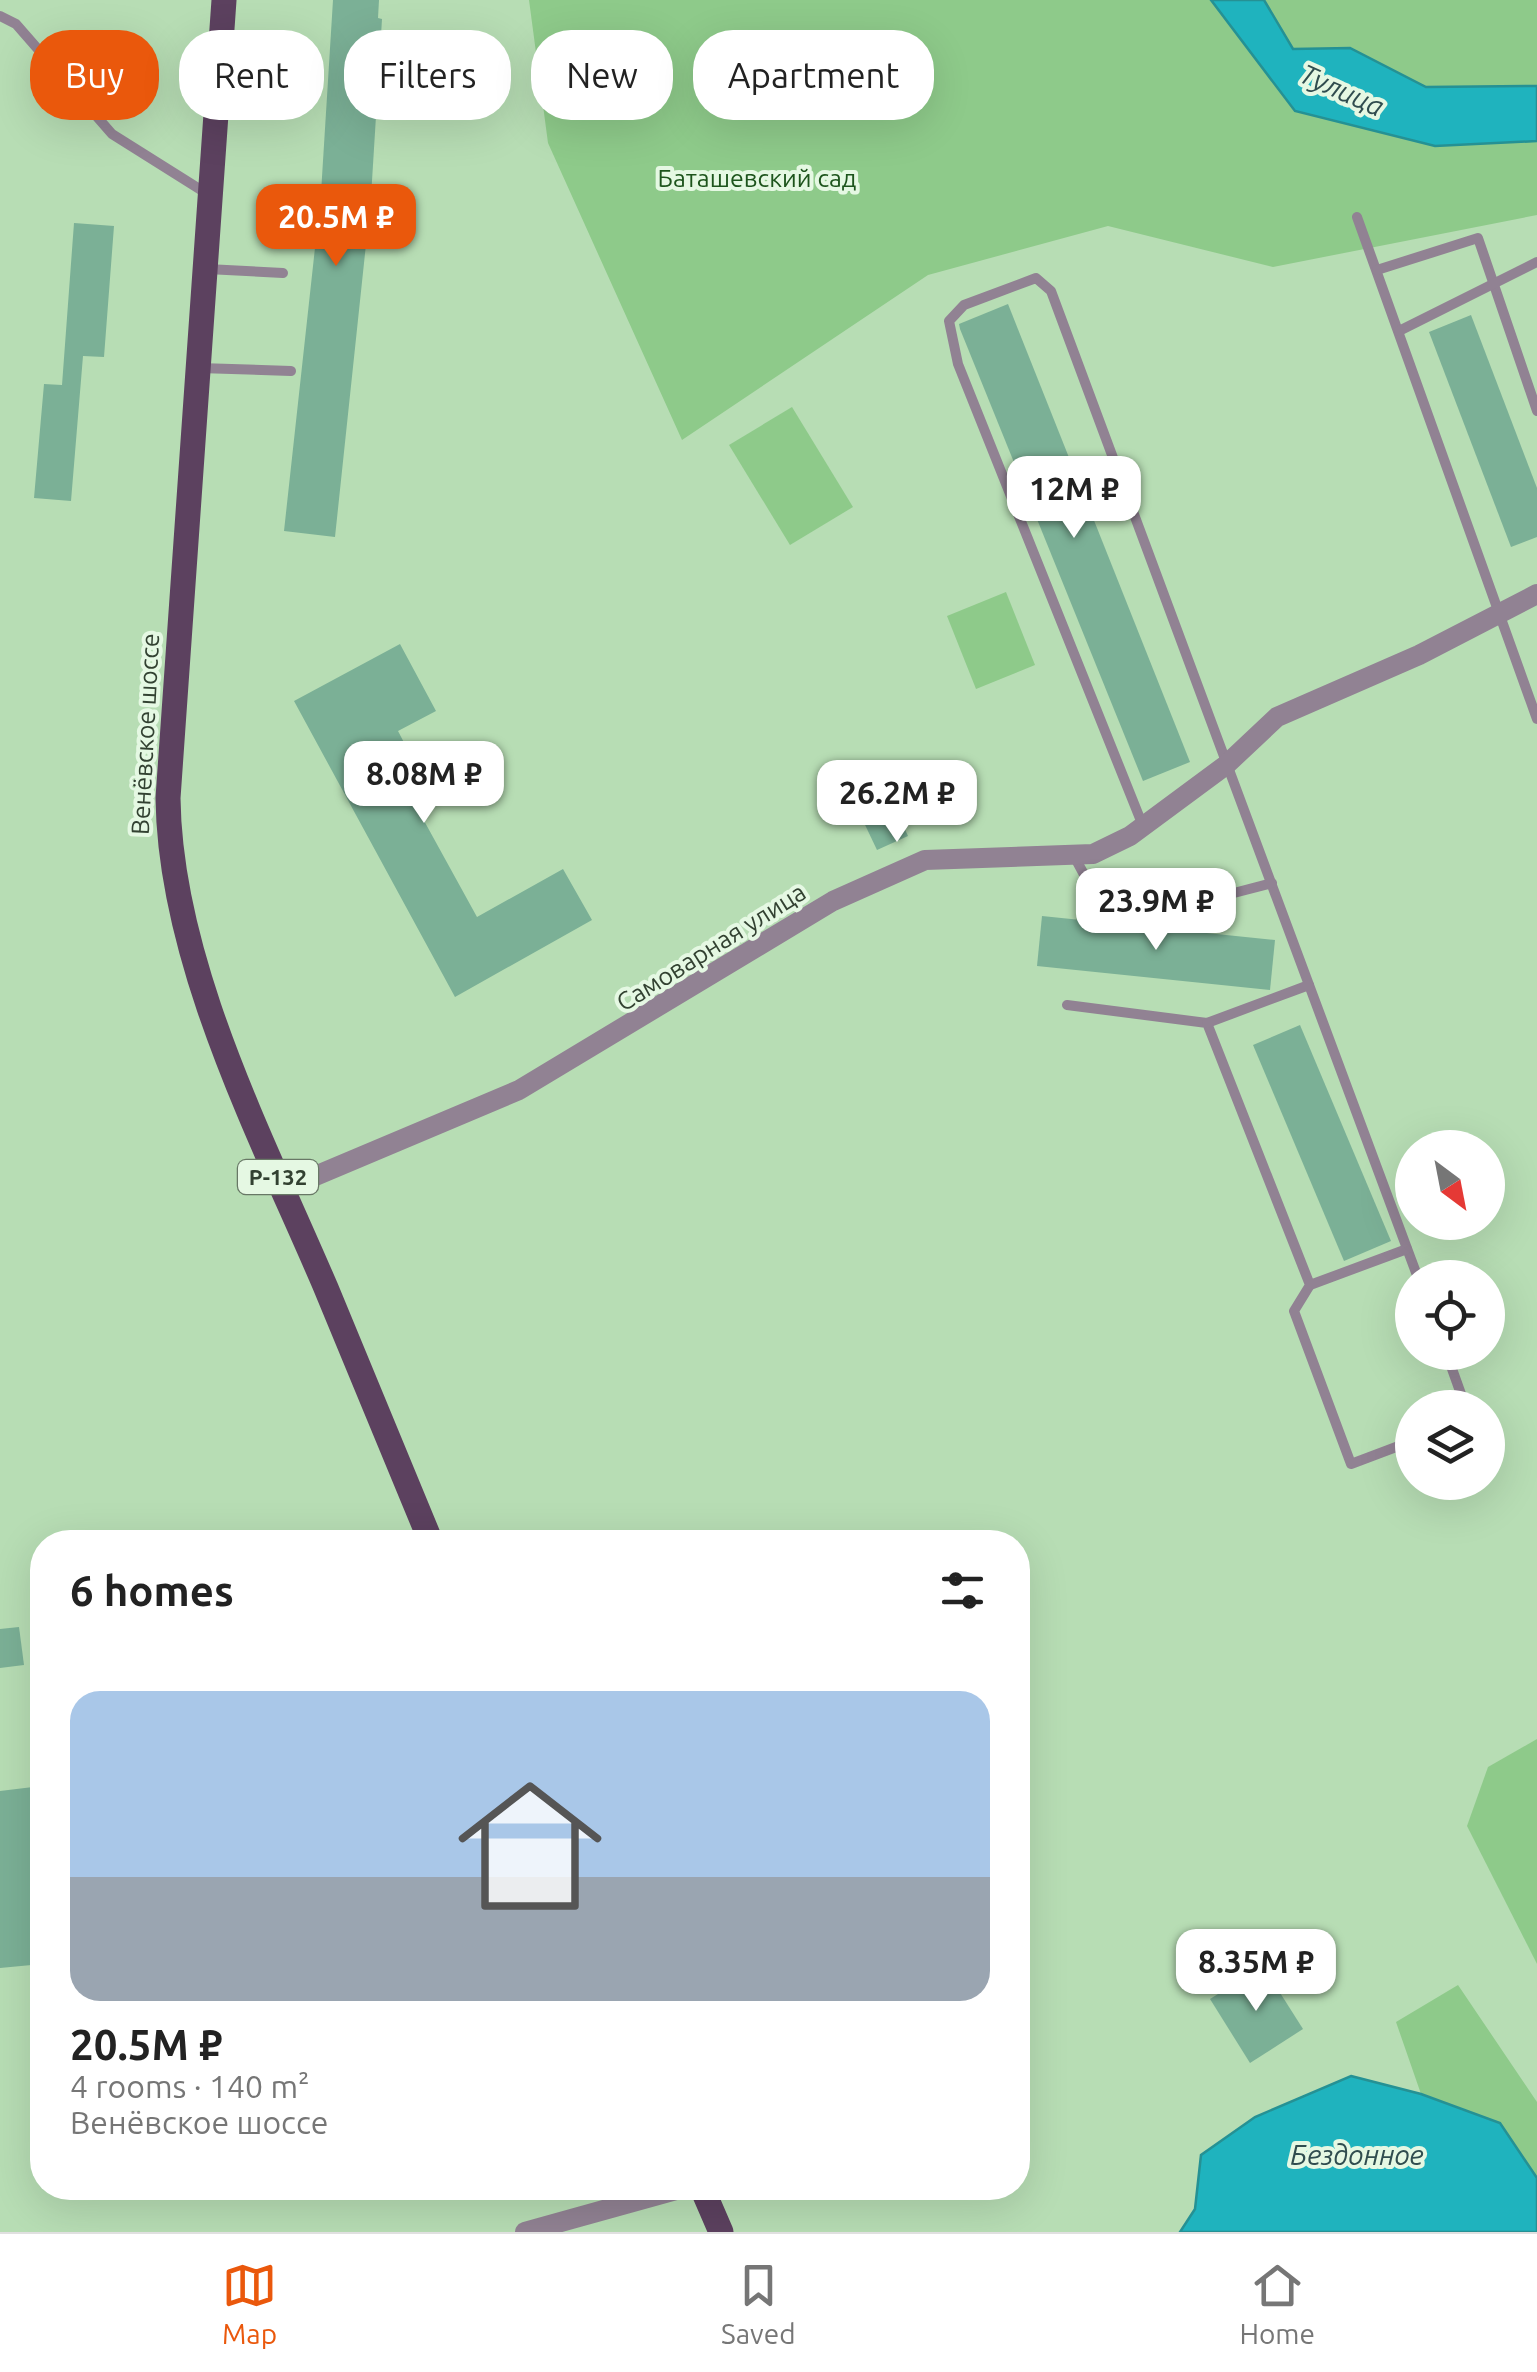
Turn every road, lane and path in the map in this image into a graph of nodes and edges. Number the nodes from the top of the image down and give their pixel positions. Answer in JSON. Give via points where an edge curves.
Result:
{"nodes":[{"id":1,"x":224,"y":0,"type":"edge"},
{"id":2,"x":0,"y":16,"type":"edge"},
{"id":3,"x":210,"y":195,"type":"junction"},
{"id":4,"x":1357,"y":217,"type":"dead end"},
{"id":5,"x":1537,"y":262,"type":"edge"},
{"id":6,"x":206,"y":269,"type":"junction"},
{"id":7,"x":1377,"y":270,"type":"junction"},
{"id":8,"x":283,"y":273,"type":"dead end"},
{"id":9,"x":1496,"y":282,"type":"junction"},
{"id":10,"x":1399,"y":331,"type":"junction"},
{"id":11,"x":198,"y":368,"type":"junction"},
{"id":12,"x":291,"y":371,"type":"dead end"},
{"id":13,"x":1537,"y":411,"type":"edge"},
{"id":14,"x":1537,"y":594,"type":"edge"},
{"id":15,"x":1497,"y":614,"type":"junction"},
{"id":16,"x":1537,"y":718,"type":"edge"},
{"id":17,"x":1226,"y":765,"type":"junction"},
{"id":18,"x":1144,"y":826,"type":"junction"},
{"id":19,"x":1073,"y":855,"type":"junction"},
{"id":20,"x":1272,"y":882,"type":"junction"},
{"id":21,"x":1310,"y":984,"type":"junction"},
{"id":22,"x":1067,"y":1005,"type":"dead end"},
{"id":23,"x":1207,"y":1023,"type":"junction"},
{"id":24,"x":282,"y":1190,"type":"junction"},
{"id":25,"x":1407,"y":1248,"type":"junction"},
{"id":26,"x":1411,"y":1260,"type":"edge"},
{"id":27,"x":1310,"y":1285,"type":"junction"},
{"id":28,"x":1395,"y":1447,"type":"edge"},
{"id":29,"x":426,"y":1530,"type":"edge"},
{"id":30,"x":639,"y":2200,"type":"edge"},
{"id":31,"x":707,"y":2200,"type":"edge"},
{"id":32,"x":525,"y":2232,"type":"edge"},
{"id":33,"x":720,"y":2232,"type":"edge"}],
"edges":[{"from":1,"to":3,"type":"main road","name":"Венёвское шоссе","number":"Р-132"},
{"from":2,"to":3,"type":"lane","via":[[16,24],[112,134]]},
{"from":3,"to":6,"type":"main road","name":"Венёвское шоссе","number":"Р-132"},
{"from":4,"to":7,"type":"lane"},
{"from":5,"to":9,"type":"lane"},
{"from":6,"to":8,"type":"lane"},
{"from":6,"to":11,"type":"main road","name":"Венёвское шоссе","number":"Р-132"},
{"from":7,"to":9,"type":"lane","via":[[1478,238]]},
{"from":7,"to":10,"type":"lane"},
{"from":9,"to":10,"type":"lane"},
{"from":9,"to":13,"type":"lane"},
{"from":10,"to":15,"type":"lane"},
{"from":11,"to":12,"type":"lane"},
{"from":11,"to":24,"type":"main road","name":"Венёвское шоссе","number":"Р-132","via":[[169,848],[198,972]]},
{"from":14,"to":15,"type":"street","name":"Самоварная улица"},
{"from":15,"to":16,"type":"lane"},
{"from":15,"to":17,"type":"street","name":"Самоварная улица","via":[[1277,717]]},
{"from":17,"to":18,"type":"street","name":"Самоварная улица"},
{"from":17,"to":18,"type":"lane","via":[[1050,291],[1036,278],[964,305],[949,322],[958,364]]},
{"from":17,"to":20,"type":"lane"},
{"from":18,"to":19,"type":"street","name":"Самоварная улица","via":[[1093,854]]},
{"from":19,"to":20,"type":"lane","via":[[1087,880],[1230,894]]},
{"from":19,"to":24,"type":"street","name":"Самоварная улица","via":[[924,860],[834,901],[519,1090]]},
{"from":20,"to":21,"type":"lane"},
{"from":21,"to":23,"type":"lane"},
{"from":21,"to":25,"type":"lane"},
{"from":22,"to":23,"type":"lane"},
{"from":23,"to":27,"type":"lane"},
{"from":24,"to":29,"type":"main road","name":"Венёвское шоссе","number":"Р-132"},
{"from":25,"to":26,"type":"lane"},
{"from":25,"to":27,"type":"lane"},
{"from":27,"to":28,"type":"lane","via":[[1294,1311],[1351,1464]]},
{"from":30,"to":32,"type":"street"},
{"from":31,"to":33,"type":"main road"}]}
